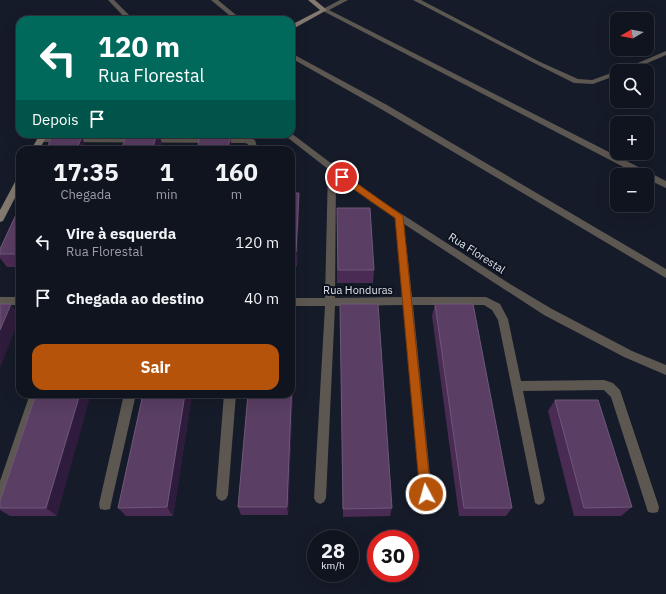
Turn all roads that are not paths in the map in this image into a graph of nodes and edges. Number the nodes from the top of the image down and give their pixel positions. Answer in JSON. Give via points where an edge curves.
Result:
{"nodes":[{"id":1,"x":111,"y":0,"type":"edge"},
{"id":2,"x":214,"y":0,"type":"edge"},
{"id":3,"x":310,"y":0,"type":"edge"},
{"id":4,"x":345,"y":0,"type":"edge"},
{"id":5,"x":416,"y":0,"type":"edge"},
{"id":6,"x":324,"y":10,"type":"junction"},
{"id":7,"x":127,"y":16,"type":"edge"},
{"id":8,"x":234,"y":16,"type":"edge"},
{"id":9,"x":295,"y":26,"type":"edge"},
{"id":10,"x":666,"y":53,"type":"edge"},
{"id":11,"x":295,"y":57,"type":"edge"},
{"id":12,"x":640,"y":64,"type":"edge"},
{"id":13,"x":610,"y":76,"type":"edge"},
{"id":14,"x":147,"y":138,"type":"edge"},
{"id":15,"x":292,"y":138,"type":"edge"},
{"id":16,"x":185,"y":140,"type":"junction"},
{"id":17,"x":184,"y":146,"type":"edge"},
{"id":18,"x":253,"y":146,"type":"edge"},
{"id":19,"x":633,"y":168,"type":"edge"},
{"id":20,"x":332,"y":170,"type":"junction"},
{"id":21,"x":654,"y":179,"type":"edge"},
{"id":22,"x":666,"y":185,"type":"edge"},
{"id":23,"x":16,"y":188,"type":"edge"},
{"id":24,"x":399,"y":216,"type":"junction"},
{"id":25,"x":0,"y":219,"type":"edge"},
{"id":26,"x":666,"y":274,"type":"edge"},
{"id":27,"x":0,"y":301,"type":"edge"},
{"id":28,"x":16,"y":301,"type":"edge"},
{"id":29,"x":295,"y":302,"type":"edge"},
{"id":30,"x":330,"y":302,"type":"junction"},
{"id":31,"x":406,"y":302,"type":"junction"},
{"id":32,"x":666,"y":370,"type":"edge"},
{"id":33,"x":517,"y":386,"type":"junction"},
{"id":34,"x":35,"y":398,"type":"edge"},
{"id":35,"x":129,"y":398,"type":"edge"},
{"id":36,"x":230,"y":398,"type":"edge"},
{"id":37,"x":426,"y":494,"type":"dead end"},
{"id":38,"x":222,"y":495,"type":"dead end"},
{"id":39,"x":320,"y":498,"type":"dead end"},
{"id":40,"x":0,"y":499,"type":"edge"},
{"id":41,"x":539,"y":499,"type":"dead end"},
{"id":42,"x":105,"y":504,"type":"dead end"},
{"id":43,"x":653,"y":507,"type":"dead end"}],
"edges":[{"from":1,"to":7,"type":"street"},
{"from":2,"to":8,"type":"street"},
{"from":3,"to":6,"type":"street"},
{"from":4,"to":6,"type":"street"},
{"from":5,"to":13,"type":"street","via":[[578,82],[593,82]]},
{"from":6,"to":9,"type":"street"},
{"from":6,"to":19,"type":"street"},
{"from":10,"to":12,"type":"street"},
{"from":11,"to":26,"type":"street"},
{"from":14,"to":16,"type":"street"},
{"from":15,"to":20,"type":"street","name":"Rua Florestal"},
{"from":16,"to":17,"type":"street"},
{"from":16,"to":18,"type":"street","via":[[246,140],[252,142]]},
{"from":20,"to":24,"type":"street","name":"Rua Florestal"},
{"from":20,"to":30,"type":"street"},
{"from":21,"to":22,"type":"street"},
{"from":23,"to":25,"type":"street"},
{"from":24,"to":31,"type":"street"},
{"from":24,"to":32,"type":"street","name":"Rua Florestal","via":[[548,312],[628,354]]},
{"from":27,"to":28,"type":"street"},
{"from":29,"to":30,"type":"street","name":"Rua Honduras"},
{"from":30,"to":31,"type":"street","name":"Rua Honduras"},
{"from":30,"to":39,"type":"street"},
{"from":31,"to":33,"type":"street","name":"Rua Honduras","via":[[486,301],[496,307],[503,319]]},
{"from":31,"to":37,"type":"street"},
{"from":33,"to":41,"type":"street"},
{"from":33,"to":43,"type":"street","via":[[609,387],[616,394]]},
{"from":34,"to":40,"type":"street"},
{"from":35,"to":42,"type":"street"},
{"from":36,"to":38,"type":"street"}]}
